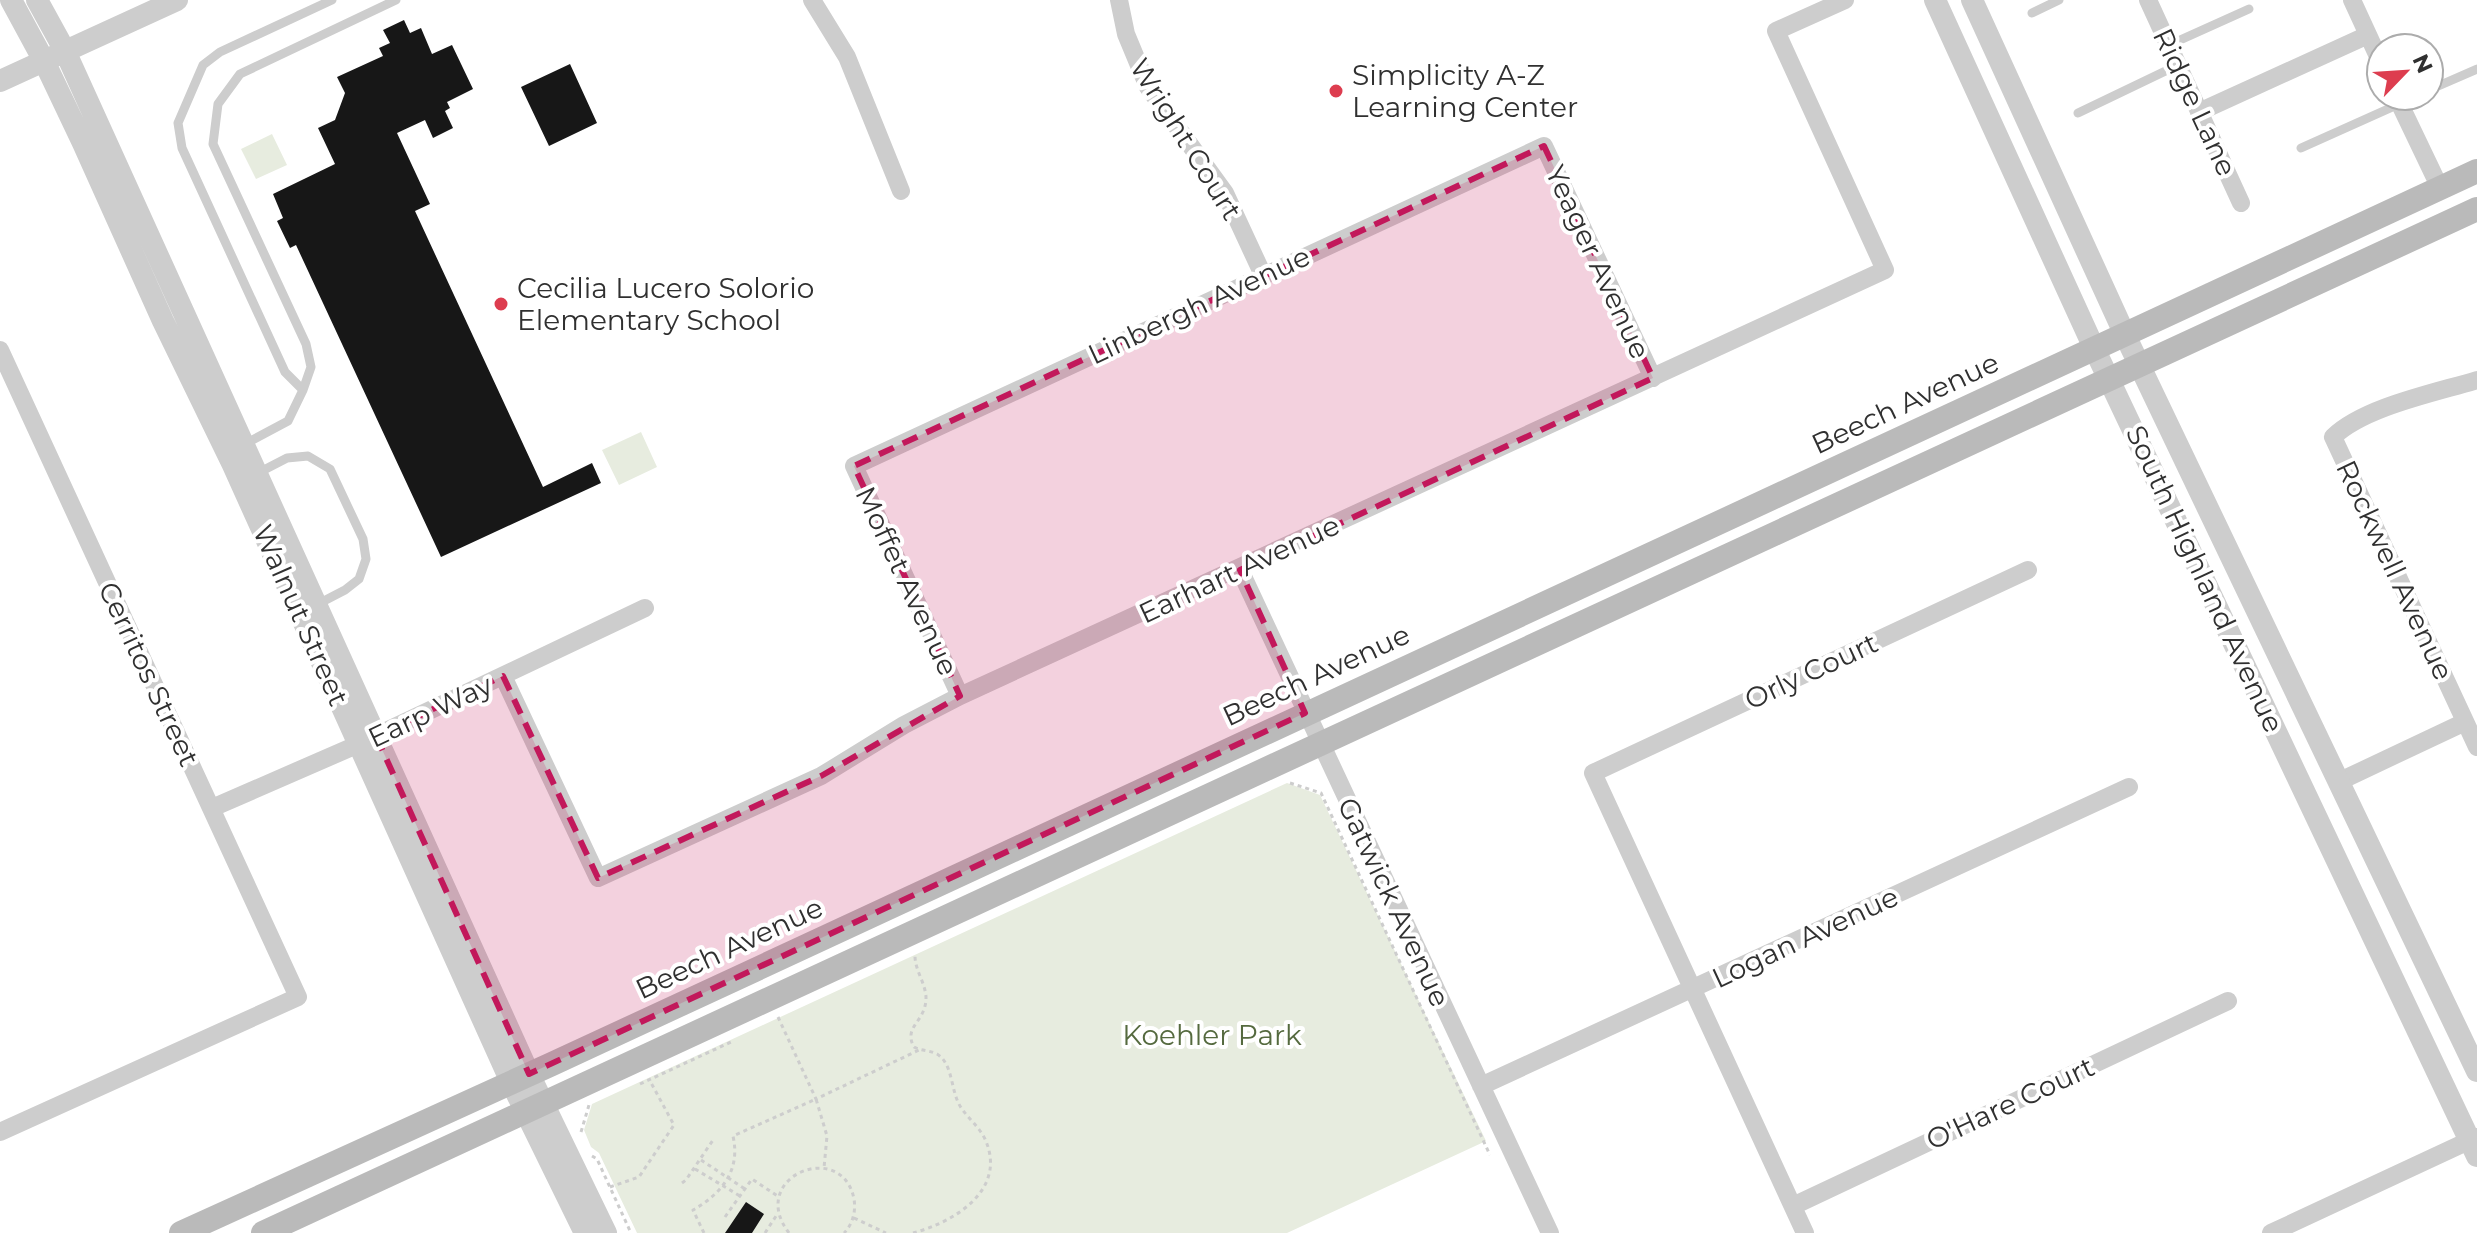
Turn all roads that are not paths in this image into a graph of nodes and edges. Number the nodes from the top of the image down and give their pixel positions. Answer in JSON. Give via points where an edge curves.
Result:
{"nodes":[{"id":1,"x":11,"y":0,"type":"edge"},
{"id":2,"x":37,"y":0,"type":"edge"},
{"id":3,"x":177,"y":0,"type":"edge"},
{"id":4,"x":332,"y":0,"type":"edge"},
{"id":5,"x":396,"y":0,"type":"edge"},
{"id":6,"x":812,"y":0,"type":"edge"},
{"id":7,"x":1119,"y":0,"type":"edge"},
{"id":8,"x":1845,"y":0,"type":"edge"},
{"id":9,"x":1935,"y":0,"type":"edge"},
{"id":10,"x":1972,"y":0,"type":"edge"},
{"id":11,"x":2059,"y":0,"type":"edge"},
{"id":12,"x":2148,"y":0,"type":"edge"},
{"id":13,"x":2352,"y":0,"type":"edge"},
{"id":14,"x":2249,"y":9,"type":"dead end"},
{"id":15,"x":2032,"y":13,"type":"dead end"},
{"id":16,"x":2367,"y":32,"type":"edge"},
{"id":17,"x":2365,"y":36,"type":"edge"},
{"id":18,"x":2169,"y":45,"type":"junction"},
{"id":19,"x":65,"y":51,"type":"junction"},
{"id":20,"x":44,"y":61,"type":"junction"},
{"id":21,"x":2178,"y":65,"type":"junction"},
{"id":22,"x":2477,"y":69,"type":"edge"},
{"id":23,"x":0,"y":81,"type":"edge"},
{"id":24,"x":2445,"y":83,"type":"edge"},
{"id":25,"x":2199,"y":112,"type":"junction"},
{"id":26,"x":2377,"y":112,"type":"edge"},
{"id":27,"x":2409,"y":112,"type":"edge"},
{"id":28,"x":2078,"y":113,"type":"dead end"},
{"id":29,"x":1544,"y":146,"type":"joint"},
{"id":30,"x":2301,"y":148,"type":"dead end"},
{"id":31,"x":2477,"y":171,"type":"edge"},
{"id":32,"x":2440,"y":188,"type":"junction"},
{"id":33,"x":901,"y":191,"type":"dead end"},
{"id":34,"x":2241,"y":203,"type":"dead end"},
{"id":35,"x":2477,"y":209,"type":"edge"},
{"id":36,"x":1263,"y":275,"type":"junction"},
{"id":37,"x":2125,"y":335,"type":"junction"},
{"id":38,"x":2094,"y":348,"type":"junction"},
{"id":39,"x":0,"y":350,"type":"edge"},
{"id":40,"x":2140,"y":365,"type":"junction"},
{"id":41,"x":1653,"y":378,"type":"junction"},
{"id":42,"x":2110,"y":380,"type":"junction"},
{"id":43,"x":2477,"y":380,"type":"edge"},
{"id":44,"x":303,"y":390,"type":"junction"},
{"id":45,"x":245,"y":460,"type":"junction"},
{"id":46,"x":854,"y":466,"type":"joint"},
{"id":47,"x":1240,"y":570,"type":"junction"},
{"id":48,"x":2028,"y":570,"type":"dead end"},
{"id":49,"x":315,"y":605,"type":"junction"},
{"id":50,"x":645,"y":608,"type":"dead end"},
{"id":51,"x":503,"y":676,"type":"junction"},
{"id":52,"x":960,"y":696,"type":"junction"},
{"id":53,"x":1305,"y":713,"type":"junction"},
{"id":54,"x":2465,"y":722,"type":"junction"},
{"id":55,"x":368,"y":740,"type":"junction"},
{"id":56,"x":1320,"y":745,"type":"junction"},
{"id":57,"x":2477,"y":747,"type":"edge"},
{"id":58,"x":2340,"y":781,"type":"junction"},
{"id":59,"x":2129,"y":787,"type":"dead end"},
{"id":60,"x":212,"y":808,"type":"junction"},
{"id":61,"x":1692,"y":989,"type":"junction"},
{"id":62,"x":2228,"y":1001,"type":"dead end"},
{"id":63,"x":2477,"y":1071,"type":"edge"},
{"id":64,"x":520,"y":1078,"type":"junction"},
{"id":65,"x":1481,"y":1086,"type":"junction"},
{"id":66,"x":535,"y":1108,"type":"junction"},
{"id":67,"x":0,"y":1132,"type":"edge"},
{"id":68,"x":2475,"y":1144,"type":"edge"},
{"id":69,"x":1793,"y":1206,"type":"junction"},
{"id":70,"x":181,"y":1233,"type":"edge"},
{"id":71,"x":263,"y":1233,"type":"edge"},
{"id":72,"x":585,"y":1233,"type":"edge"},
{"id":73,"x":606,"y":1233,"type":"edge"},
{"id":74,"x":1550,"y":1233,"type":"edge"},
{"id":75,"x":1805,"y":1233,"type":"edge"},
{"id":76,"x":2271,"y":1233,"type":"edge"}],
"edges":[{"from":1,"to":20,"type":"street","name":"Walnut Street"},
{"from":2,"to":19,"type":"street","name":"Walnut Street"},
{"from":3,"to":19,"type":"street"},
{"from":4,"to":44,"type":"lane","via":[[203,65],[178,123],[182,148],[285,372]]},
{"from":5,"to":44,"type":"lane","via":[[240,74],[218,104],[213,144],[306,344],[311,367]]},
{"from":6,"to":33,"type":"street","via":[[847,57]]},
{"from":7,"to":36,"type":"street","name":"Wright Court","via":[[1126,34],[1148,87],[1225,193]]},
{"from":8,"to":41,"type":"street","name":"Earhart Avenue","via":[[1776,31],[1885,270]]},
{"from":9,"to":38,"type":"street","name":"South Highland Avenue"},
{"from":10,"to":37,"type":"street","name":"South Highland Avenue"},
{"from":11,"to":15,"type":"lane"},
{"from":12,"to":18,"type":"street","name":"Ridge Lane"},
{"from":13,"to":16,"type":"street"},
{"from":14,"to":18,"type":"lane"},
{"from":17,"to":25,"type":"street"},
{"from":18,"to":21,"type":"street","name":"Ridge Lane"},
{"from":19,"to":20,"type":"street"},
{"from":19,"to":45,"type":"street","name":"Walnut Street"},
{"from":20,"to":23,"type":"street"},
{"from":20,"to":45,"type":"street","name":"Walnut Street","via":[[163,321]]},
{"from":21,"to":25,"type":"street","name":"Ridge Lane"},
{"from":21,"to":28,"type":"lane"},
{"from":22,"to":24,"type":"lane"},
{"from":25,"to":34,"type":"street","name":"Ridge Lane"},
{"from":26,"to":30,"type":"lane"},
{"from":27,"to":32,"type":"street"},
{"from":29,"to":36,"type":"street","name":"Linbergh Avenue"},
{"from":29,"to":41,"type":"street","name":"Yeager Avenue"},
{"from":31,"to":32,"type":"main road","name":"Beech Avenue"},
{"from":32,"to":37,"type":"main road","name":"Beech Avenue"},
{"from":35,"to":40,"type":"main road"},
{"from":36,"to":46,"type":"street","name":"Linbergh Avenue"},
{"from":37,"to":38,"type":"main road","name":"Beech Avenue"},
{"from":37,"to":40,"type":"street","name":"South Highland Avenue"},
{"from":38,"to":42,"type":"street","name":"South Highland Avenue"},
{"from":38,"to":53,"type":"main road","name":"Beech Avenue"},
{"from":39,"to":60,"type":"street","name":"Cerritos Street"},
{"from":40,"to":42,"type":"main road"},
{"from":40,"to":58,"type":"street","name":"South Highland Avenue"},
{"from":41,"to":47,"type":"street","name":"Earhart Avenue"},
{"from":42,"to":56,"type":"main road"},
{"from":42,"to":68,"type":"street","name":"South Highland Avenue"},
{"from":43,"to":54,"type":"street","name":"Rockwell Avenue","via":[[2367,415],[2333,437]]},
{"from":44,"to":45,"type":"lane","via":[[288,421]]},
{"from":45,"to":49,"type":"street","name":"Walnut Street"},
{"from":45,"to":49,"type":"lane","via":[[308,456],[330,469],[363,539],[366,559],[359,579]]},
{"from":45,"to":55,"type":"street","name":"Walnut Street"},
{"from":46,"to":52,"type":"street","name":"Moffet Avenue"},
{"from":47,"to":52,"type":"street","name":"Earhart Avenue"},
{"from":47,"to":53,"type":"street","name":"Gatwick Avenue"},
{"from":48,"to":61,"type":"street","name":"Orly Court","via":[[1593,773]]},
{"from":49,"to":55,"type":"street","name":"Walnut Street"},
{"from":50,"to":51,"type":"street","name":"Earp Way"},
{"from":51,"to":52,"type":"street","name":"Earhart Avenue","via":[[598,878],[821,776]]},
{"from":51,"to":55,"type":"street","name":"Earp Way"},
{"from":53,"to":56,"type":"street","name":"Gatwick Avenue"},
{"from":53,"to":64,"type":"main road","name":"Beech Avenue"},
{"from":54,"to":57,"type":"street","name":"Rockwell Avenue"},
{"from":54,"to":58,"type":"street"},
{"from":55,"to":60,"type":"street","name":"Earp Way"},
{"from":55,"to":64,"type":"street","name":"Walnut Street"},
{"from":56,"to":65,"type":"street","name":"Gatwick Avenue"},
{"from":56,"to":66,"type":"main road"},
{"from":58,"to":63,"type":"street","name":"South Highland Avenue"},
{"from":59,"to":61,"type":"street","name":"Logan Avenue"},
{"from":60,"to":67,"type":"street","name":"Cerritos Street","via":[[298,997]]},
{"from":61,"to":65,"type":"street","name":"Logan Avenue"},
{"from":61,"to":69,"type":"street"},
{"from":62,"to":69,"type":"street","name":"O'Hare Court"},
{"from":64,"to":66,"type":"street","name":"Walnut Street"},
{"from":64,"to":70,"type":"main road","name":"Beech Avenue"},
{"from":65,"to":74,"type":"street","name":"Gatwick Avenue"},
{"from":66,"to":71,"type":"main road"},
{"from":66,"to":72,"type":"street","name":"Walnut Street"},
{"from":66,"to":73,"type":"street","name":"Walnut Street"},
{"from":68,"to":76,"type":"street"},
{"from":69,"to":75,"type":"street"}]}
